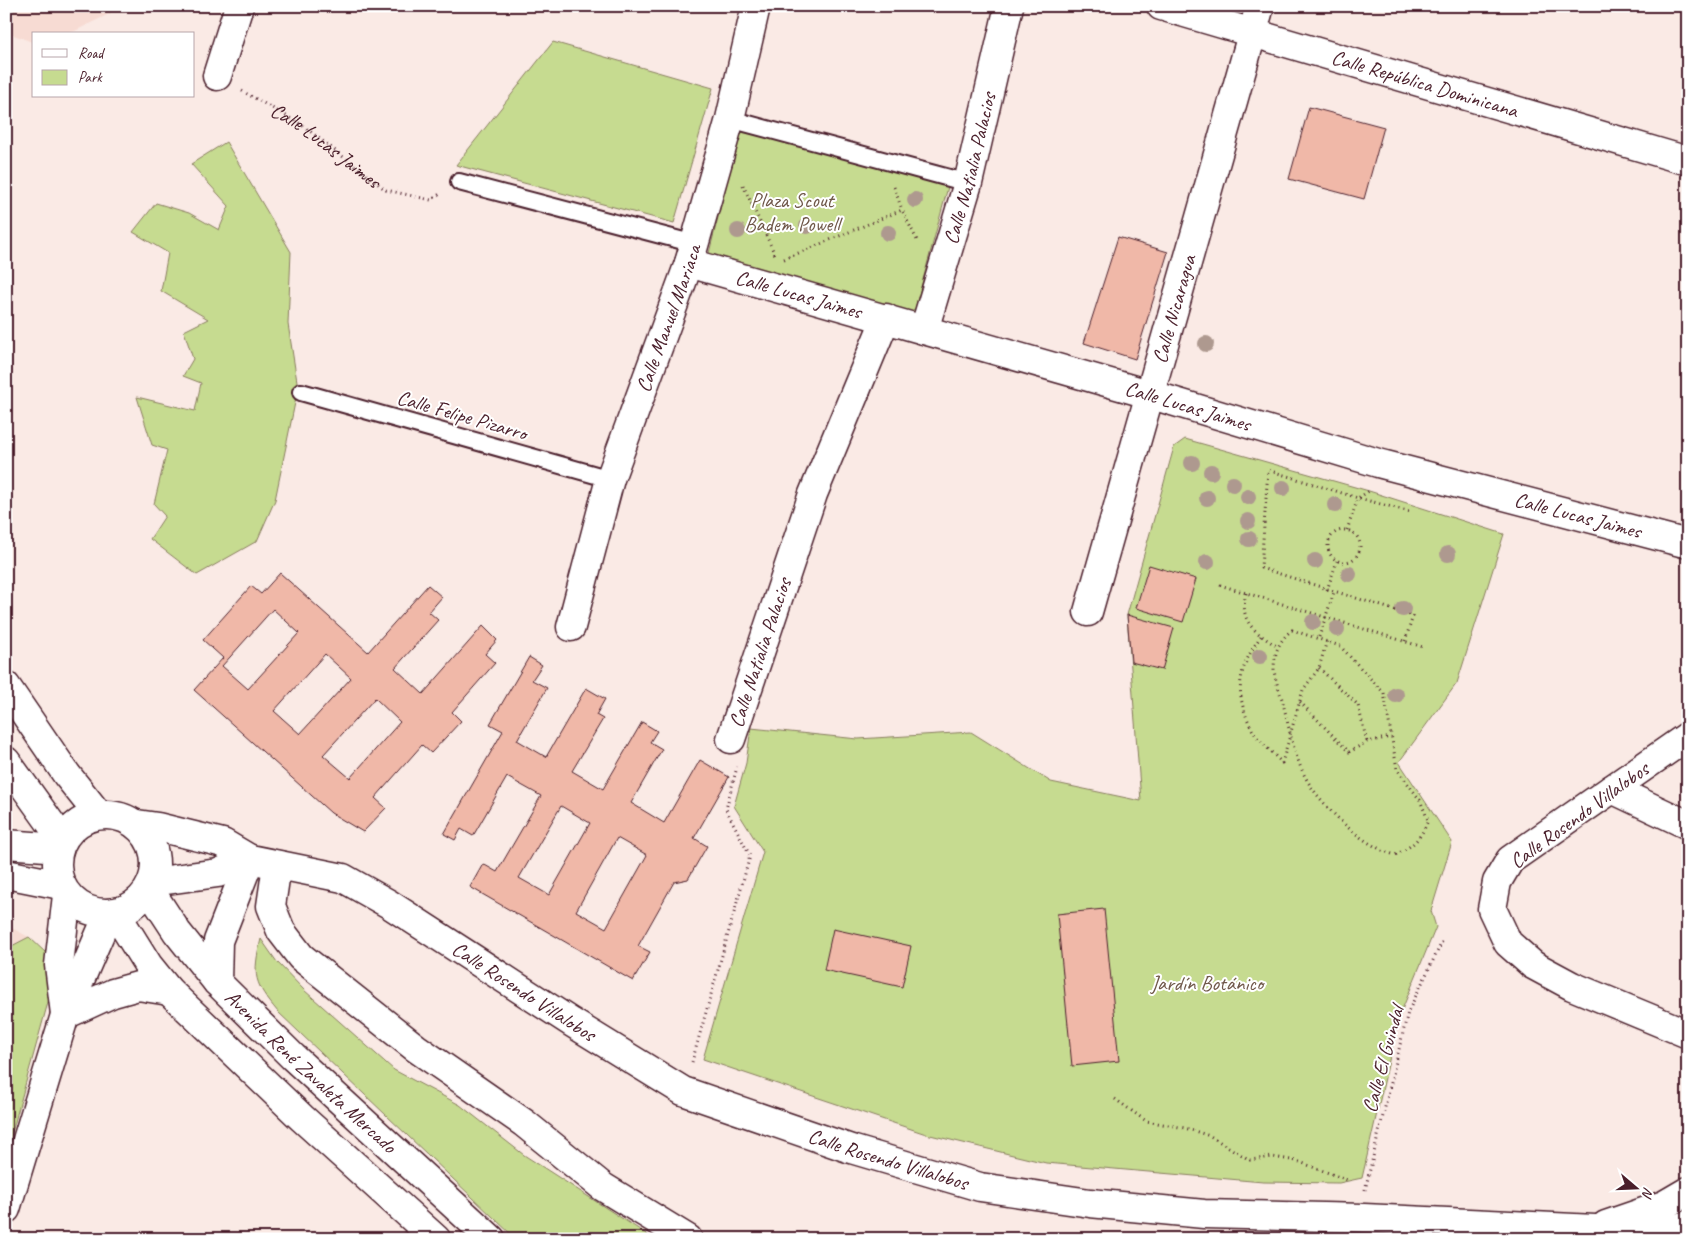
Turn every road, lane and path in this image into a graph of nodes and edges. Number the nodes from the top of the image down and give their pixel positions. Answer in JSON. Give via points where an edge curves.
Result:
{"nodes":[{"id":1,"x":239,"y":6,"type":"edge"},
{"id":2,"x":756,"y":6,"type":"edge"},
{"id":3,"x":1009,"y":6,"type":"edge"},
{"id":4,"x":1161,"y":6,"type":"edge"},
{"id":5,"x":1260,"y":6,"type":"edge"},
{"id":6,"x":1252,"y":33,"type":"junction"},
{"id":7,"x":217,"y":76,"type":"joint"},
{"id":8,"x":730,"y":119,"type":"junction"},
{"id":9,"x":1688,"y":161,"type":"edge"},
{"id":10,"x":740,"y":179,"type":"dead end"},
{"id":11,"x":459,"y":182,"type":"joint"},
{"id":12,"x":968,"y":183,"type":"junction"},
{"id":13,"x":893,"y":184,"type":"dead end"},
{"id":14,"x":902,"y":210,"type":"junction"},
{"id":15,"x":920,"y":245,"type":"dead end"},
{"id":16,"x":692,"y":254,"type":"junction"},
{"id":17,"x":886,"y":318,"type":"junction"},
{"id":18,"x":924,"y":330,"type":"junction"},
{"id":19,"x":302,"y":392,"type":"dead end"},
{"id":20,"x":1152,"y":395,"type":"junction"},
{"id":21,"x":1378,"y":463,"type":"junction"},
{"id":22,"x":610,"y":479,"type":"junction"},
{"id":23,"x":1358,"y":498,"type":"junction"},
{"id":24,"x":1411,"y":512,"type":"dead end"},
{"id":25,"x":1347,"y":530,"type":"junction"},
{"id":26,"x":1688,"y":544,"type":"edge"},
{"id":27,"x":1337,"y":561,"type":"junction"},
{"id":28,"x":1220,"y":585,"type":"dead end"},
{"id":29,"x":1327,"y":590,"type":"junction"},
{"id":30,"x":1334,"y":592,"type":"junction"},
{"id":31,"x":1246,"y":593,"type":"junction"},
{"id":32,"x":1088,"y":612,"type":"dead end"},
{"id":33,"x":1326,"y":617,"type":"junction"},
{"id":34,"x":571,"y":627,"type":"dead end"},
{"id":35,"x":1261,"y":636,"type":"junction"},
{"id":36,"x":1319,"y":637,"type":"junction"},
{"id":37,"x":1326,"y":640,"type":"junction"},
{"id":38,"x":1405,"y":641,"type":"junction"},
{"id":39,"x":1423,"y":646,"type":"dead end"},
{"id":40,"x":1278,"y":647,"type":"junction"},
{"id":41,"x":1319,"y":668,"type":"junction"},
{"id":42,"x":6,"y":686,"type":"edge"},
{"id":43,"x":1300,"y":702,"type":"junction"},
{"id":44,"x":1291,"y":734,"type":"junction"},
{"id":45,"x":1688,"y":736,"type":"edge"},
{"id":46,"x":1391,"y":737,"type":"junction"},
{"id":47,"x":731,"y":739,"type":"joint"},
{"id":48,"x":1367,"y":742,"type":"junction"},
{"id":49,"x":6,"y":761,"type":"edge"},
{"id":50,"x":1612,"y":789,"type":"junction"},
{"id":51,"x":98,"y":814,"type":"junction"},
{"id":52,"x":137,"y":824,"type":"junction"},
{"id":53,"x":1688,"y":825,"type":"edge"},
{"id":54,"x":61,"y":843,"type":"junction"},
{"id":55,"x":6,"y":844,"type":"edge"},
{"id":56,"x":250,"y":859,"type":"junction"},
{"id":57,"x":277,"y":865,"type":"junction"},
{"id":58,"x":6,"y":874,"type":"edge"},
{"id":59,"x":150,"y":885,"type":"junction"},
{"id":60,"x":64,"y":890,"type":"junction"},
{"id":61,"x":112,"y":912,"type":"junction"},
{"id":62,"x":1443,"y":940,"type":"dead end"},
{"id":63,"x":217,"y":982,"type":"junction"},
{"id":64,"x":169,"y":991,"type":"junction"},
{"id":65,"x":65,"y":1015,"type":"junction"},
{"id":66,"x":1688,"y":1034,"type":"edge"},
{"id":67,"x":696,"y":1049,"type":"dead end"},
{"id":68,"x":1115,"y":1100,"type":"dead end"},
{"id":69,"x":1350,"y":1181,"type":"dead end"},
{"id":70,"x":1365,"y":1190,"type":"dead end"},
{"id":71,"x":1688,"y":1191,"type":"edge"},
{"id":72,"x":6,"y":1209,"type":"edge"},
{"id":73,"x":1688,"y":1225,"type":"edge"},
{"id":74,"x":1595,"y":1228,"type":"junction"},
{"id":75,"x":436,"y":1239,"type":"edge"},
{"id":76,"x":492,"y":1239,"type":"edge"},
{"id":77,"x":688,"y":1239,"type":"edge"}],
"edges":[{"from":1,"to":7,"type":"main road"},
{"from":2,"to":8,"type":"main road","name":"Calle Manuel Mariaca"},
{"from":3,"to":12,"type":"main road","name":"Calle Natialia Palacios"},
{"from":4,"to":6,"type":"main road","name":"Calle República Dominicana"},
{"from":5,"to":6,"type":"main road","name":"Calle Nicaragua"},
{"from":6,"to":9,"type":"main road","name":"Calle República Dominicana"},
{"from":6,"to":20,"type":"main road","name":"Calle Nicaragua"},
{"from":7,"to":11,"type":"path","name":"Calle Lucas Jaimes","via":[[302,126],[386,190],[431,200]]},
{"from":8,"to":12,"type":"lane"},
{"from":8,"to":16,"type":"main road","name":"Calle Manuel Mariaca"},
{"from":10,"to":14,"type":"path","via":[[778,262]]},
{"from":11,"to":16,"type":"lane","name":"Calle Lucas Jaimes"},
{"from":12,"to":18,"type":"main road","name":"Calle Natialia Palacios"},
{"from":13,"to":14,"type":"path"},
{"from":14,"to":15,"type":"path"},
{"from":16,"to":17,"type":"main road","name":"Calle Lucas Jaimes"},
{"from":16,"to":22,"type":"main road","name":"Calle Manuel Mariaca"},
{"from":17,"to":18,"type":"main road","name":"Calle Lucas Jaimes"},
{"from":17,"to":47,"type":"main road","name":"Calle Natialia Palacios","via":[[814,494]]},
{"from":18,"to":20,"type":"main road","name":"Calle Lucas Jaimes"},
{"from":19,"to":22,"type":"lane","name":"Calle Felipe Pizarro"},
{"from":20,"to":21,"type":"main road","name":"Calle Lucas Jaimes"},
{"from":20,"to":32,"type":"main road","name":"Calle Nicaragua"},
{"from":21,"to":23,"type":"path","via":[[1369,491]]},
{"from":21,"to":26,"type":"main road","name":"Calle Lucas Jaimes"},
{"from":22,"to":34,"type":"main road","name":"Calle Manuel Mariaca"},
{"from":23,"to":24,"type":"path"},
{"from":23,"to":25,"type":"path"},
{"from":23,"to":29,"type":"path","via":[[1268,470],[1261,568]]},
{"from":25,"to":27,"type":"path","via":[[1337,531],[1329,538],[1329,554]]},
{"from":25,"to":27,"type":"path","via":[[1359,541],[1359,552],[1352,560]]},
{"from":27,"to":29,"type":"path"},
{"from":28,"to":31,"type":"path"},
{"from":29,"to":30,"type":"path"},
{"from":30,"to":33,"type":"path"},
{"from":30,"to":38,"type":"path","via":[[1413,616]]},
{"from":31,"to":33,"type":"path"},
{"from":31,"to":35,"type":"path","via":[[1244,617]]},
{"from":33,"to":36,"type":"path"},
{"from":33,"to":38,"type":"path"},
{"from":35,"to":40,"type":"path"},
{"from":35,"to":44,"type":"path","via":[[1247,655],[1239,687],[1251,728],[1282,763]]},
{"from":36,"to":37,"type":"path"},
{"from":36,"to":40,"type":"path","via":[[1292,630],[1282,637]]},
{"from":37,"to":41,"type":"path"},
{"from":37,"to":46,"type":"path","via":[[1340,646],[1384,693]]},
{"from":38,"to":39,"type":"path"},
{"from":40,"to":44,"type":"path","via":[[1274,670]]},
{"from":41,"to":43,"type":"path","via":[[1303,690]]},
{"from":41,"to":48,"type":"path","via":[[1358,705]]},
{"from":42,"to":51,"type":"main road"},
{"from":43,"to":44,"type":"path"},
{"from":43,"to":48,"type":"path","via":[[1349,752]]},
{"from":44,"to":46,"type":"path","via":[[1302,770],[1315,792],[1356,834],[1395,855],[1411,847],[1421,837],[1428,820],[1420,800],[1397,769]]},
{"from":45,"to":50,"type":"main road","name":"Calle Rosendo Villalobos"},
{"from":46,"to":48,"type":"path"},
{"from":47,"to":67,"type":"path","name":"Calle Natialia Palacios","via":[[738,769],[726,809],[750,856]]},
{"from":49,"to":54,"type":"main road"},
{"from":50,"to":53,"type":"main road"},
{"from":50,"to":66,"type":"main road","name":"Calle Rosendo Villalobos","via":[[1510,860],[1497,882],[1492,909],[1508,942],[1533,965],[1572,986]]},
{"from":51,"to":52,"type":"main road","via":[[119,816]]},
{"from":51,"to":54,"type":"main road","via":[[73,826]]},
{"from":52,"to":56,"type":"main road","name":"Calle Rosendo Villalobos","via":[[223,843]]},
{"from":52,"to":59,"type":"main road","via":[[147,835],[156,862]]},
{"from":54,"to":55,"type":"main road"},
{"from":54,"to":60,"type":"main road","via":[[56,860]]},
{"from":56,"to":57,"type":"main road","name":"Calle Rosendo Villalobos"},
{"from":56,"to":59,"type":"main road","via":[[218,873]]},
{"from":56,"to":63,"type":"main road","via":[[218,941]]},
{"from":57,"to":74,"type":"main road","name":"Calle Rosendo Villalobos","via":[[343,878],[683,1090],[851,1149],[980,1187],[1090,1203],[1204,1214]]},
{"from":57,"to":77,"type":"main road","via":[[271,906],[281,931],[301,957],[416,1048],[524,1123],[603,1188]]},
{"from":58,"to":60,"type":"main road"},
{"from":59,"to":61,"type":"main road","via":[[135,903]]},
{"from":59,"to":63,"type":"main road","name":"Avenida René Zavaleta Mercado","via":[[177,932]]},
{"from":60,"to":61,"type":"main road","via":[[82,907]]},
{"from":60,"to":65,"type":"main road","via":[[59,965]]},
{"from":61,"to":64,"type":"main road","name":"Avenida René Zavaleta Mercado"},
{"from":61,"to":65,"type":"main road"},
{"from":62,"to":70,"type":"path","name":"Calle El Guindal","via":[[1408,1012]]},
{"from":63,"to":76,"type":"main road","name":"Avenida René Zavaleta Mercado","via":[[293,1057]]},
{"from":64,"to":65,"type":"main road","via":[[138,986],[113,993]]},
{"from":64,"to":75,"type":"main road","name":"Avenida René Zavaleta Mercado","via":[[302,1118]]},
{"from":65,"to":72,"type":"main road"},
{"from":68,"to":69,"type":"path","via":[[1146,1121],[1210,1136],[1250,1160],[1273,1157],[1297,1161]]},
{"from":71,"to":74,"type":"main road","name":"Calle Rosendo Villalobos","via":[[1664,1205]]},
{"from":73,"to":74,"type":"main road","name":"Calle Rosendo Villalobos","via":[[1655,1234]]}]}
